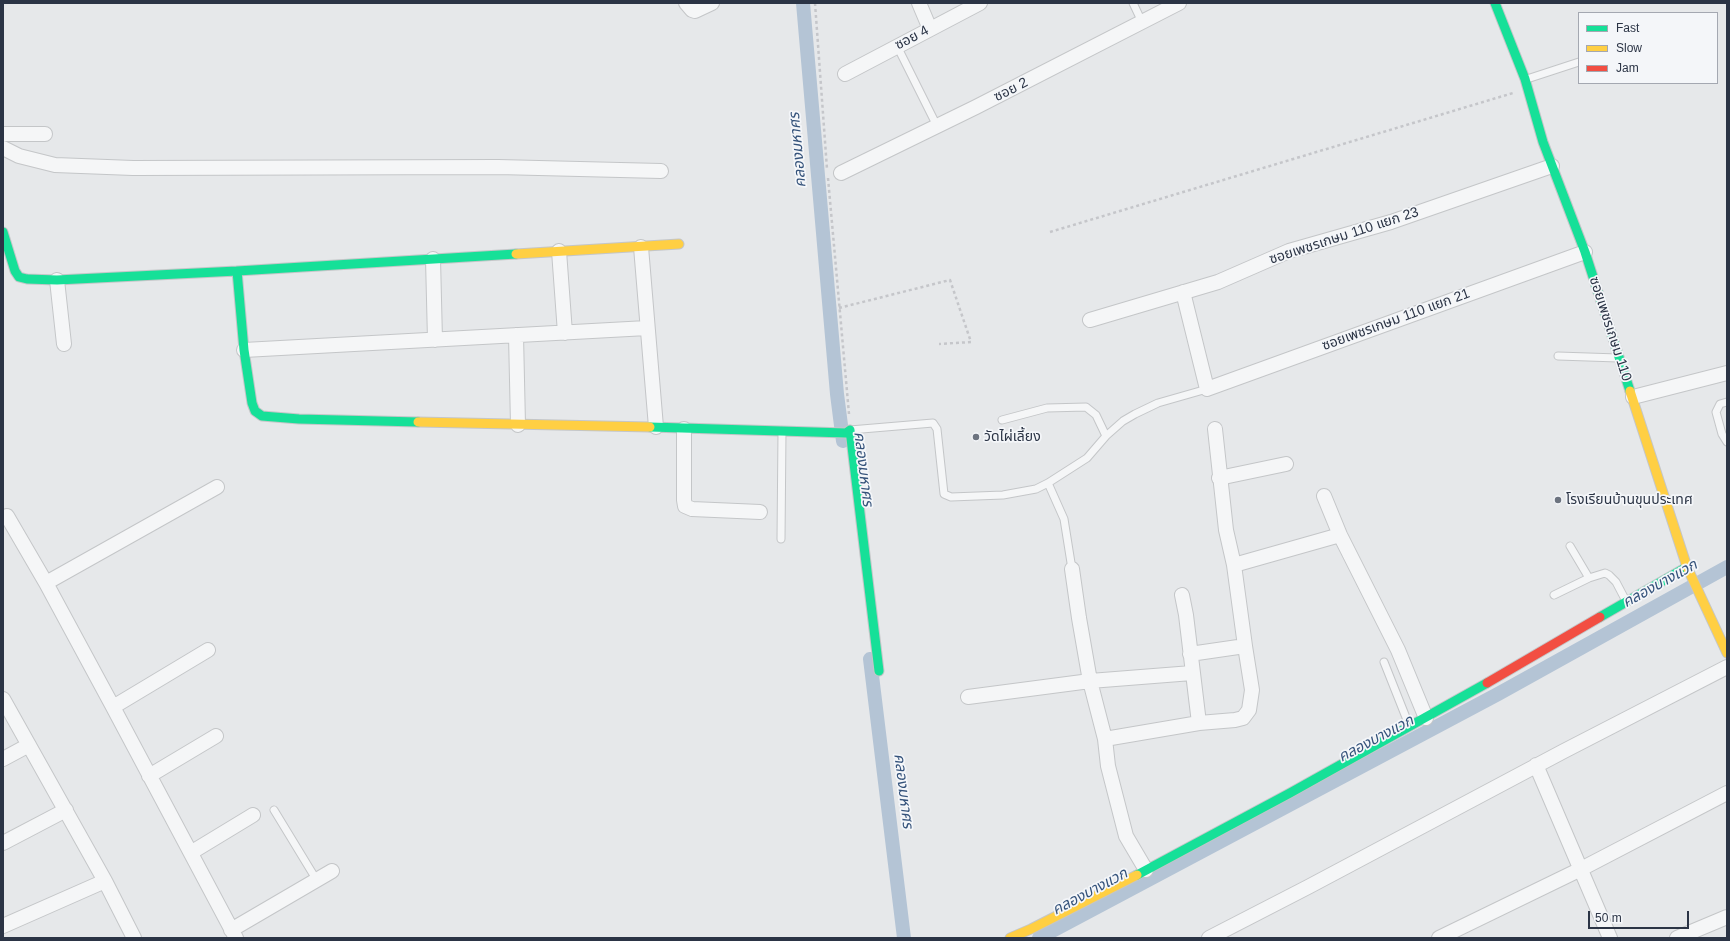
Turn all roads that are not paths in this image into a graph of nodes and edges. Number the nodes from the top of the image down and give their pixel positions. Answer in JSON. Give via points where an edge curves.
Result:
{"nodes":[{"id":1,"x":686,"y":3,"type":"edge"},
{"id":2,"x":712,"y":3,"type":"edge"},
{"id":3,"x":919,"y":3,"type":"edge"},
{"id":4,"x":980,"y":3,"type":"edge"},
{"id":5,"x":1133,"y":3,"type":"edge"},
{"id":6,"x":1179,"y":3,"type":"edge"},
{"id":7,"x":1495,"y":3,"type":"edge"},
{"id":8,"x":1142,"y":22,"type":"junction"},
{"id":9,"x":930,"y":29,"type":"junction"},
{"id":10,"x":897,"y":46,"type":"junction"},
{"id":11,"x":1578,"y":62,"type":"edge"},
{"id":12,"x":845,"y":74,"type":"dead end"},
{"id":13,"x":1525,"y":80,"type":"junction"},
{"id":14,"x":937,"y":126,"type":"junction"},
{"id":15,"x":3,"y":134,"type":"edge"},
{"id":16,"x":45,"y":134,"type":"dead end"},
{"id":17,"x":3,"y":148,"type":"edge"},
{"id":18,"x":1552,"y":166,"type":"junction"},
{"id":19,"x":661,"y":171,"type":"dead end"},
{"id":20,"x":841,"y":172,"type":"dead end"},
{"id":21,"x":3,"y":232,"type":"edge"},
{"id":22,"x":678,"y":244,"type":"dead end"},
{"id":23,"x":641,"y":247,"type":"junction"},
{"id":24,"x":560,"y":251,"type":"junction"},
{"id":25,"x":1585,"y":252,"type":"junction"},
{"id":26,"x":433,"y":259,"type":"junction"},
{"id":27,"x":8,"y":262,"type":"edge"},
{"id":28,"x":237,"y":271,"type":"junction"},
{"id":29,"x":57,"y":280,"type":"junction"},
{"id":30,"x":1183,"y":292,"type":"junction"},
{"id":31,"x":1090,"y":320,"type":"dead end"},
{"id":32,"x":647,"y":328,"type":"junction"},
{"id":33,"x":565,"y":333,"type":"junction"},
{"id":34,"x":516,"y":335,"type":"junction"},
{"id":35,"x":435,"y":340,"type":"junction"},
{"id":36,"x":64,"y":344,"type":"dead end"},
{"id":37,"x":244,"y":350,"type":"junction"},
{"id":38,"x":1558,"y":356,"type":"dead end"},
{"id":39,"x":1620,"y":358,"type":"junction"},
{"id":40,"x":1727,"y":373,"type":"edge"},
{"id":41,"x":1207,"y":389,"type":"junction"},
{"id":42,"x":1633,"y":397,"type":"junction"},
{"id":43,"x":1727,"y":402,"type":"edge"},
{"id":44,"x":1002,"y":420,"type":"dead end"},
{"id":45,"x":518,"y":425,"type":"junction"},
{"id":46,"x":656,"y":427,"type":"junction"},
{"id":47,"x":684,"y":429,"type":"junction"},
{"id":48,"x":1214,"y":429,"type":"dead end"},
{"id":49,"x":782,"y":432,"type":"junction"},
{"id":50,"x":848,"y":432,"type":"junction"},
{"id":51,"x":1106,"y":436,"type":"junction"},
{"id":52,"x":1727,"y":442,"type":"edge"},
{"id":53,"x":1286,"y":464,"type":"dead end"},
{"id":54,"x":1219,"y":478,"type":"junction"},
{"id":55,"x":1048,"y":483,"type":"junction"},
{"id":56,"x":217,"y":487,"type":"dead end"},
{"id":57,"x":1324,"y":496,"type":"dead end"},
{"id":58,"x":760,"y":512,"type":"dead end"},
{"id":59,"x":6,"y":516,"type":"dead end"},
{"id":60,"x":1340,"y":535,"type":"junction"},
{"id":61,"x":781,"y":539,"type":"dead end"},
{"id":62,"x":1570,"y":546,"type":"dead end"},
{"id":63,"x":1234,"y":565,"type":"junction"},
{"id":64,"x":1072,"y":569,"type":"joint"},
{"id":65,"x":1689,"y":571,"type":"junction"},
{"id":66,"x":1589,"y":578,"type":"junction"},
{"id":67,"x":46,"y":583,"type":"junction"},
{"id":68,"x":1182,"y":595,"type":"dead end"},
{"id":69,"x":1554,"y":595,"type":"dead end"},
{"id":70,"x":1627,"y":602,"type":"junction"},
{"id":71,"x":1723,"y":636,"type":"edge"},
{"id":72,"x":1245,"y":646,"type":"junction"},
{"id":73,"x":208,"y":650,"type":"dead end"},
{"id":74,"x":1727,"y":653,"type":"edge"},
{"id":75,"x":1190,"y":654,"type":"junction"},
{"id":76,"x":1384,"y":662,"type":"dead end"},
{"id":77,"x":1727,"y":667,"type":"edge"},
{"id":78,"x":879,"y":671,"type":"dead end"},
{"id":79,"x":1192,"y":673,"type":"junction"},
{"id":80,"x":1090,"y":681,"type":"junction"},
{"id":81,"x":968,"y":697,"type":"dead end"},
{"id":82,"x":3,"y":699,"type":"edge"},
{"id":83,"x":113,"y":707,"type":"junction"},
{"id":84,"x":1426,"y":718,"type":"junction"},
{"id":85,"x":1199,"y":723,"type":"junction"},
{"id":86,"x":1410,"y":727,"type":"junction"},
{"id":87,"x":216,"y":736,"type":"dead end"},
{"id":88,"x":1105,"y":739,"type":"junction"},
{"id":89,"x":29,"y":745,"type":"junction"},
{"id":90,"x":3,"y":759,"type":"edge"},
{"id":91,"x":1536,"y":765,"type":"junction"},
{"id":92,"x":149,"y":776,"type":"junction"},
{"id":93,"x":1727,"y":793,"type":"edge"},
{"id":94,"x":66,"y":810,"type":"junction"},
{"id":95,"x":274,"y":810,"type":"dead end"},
{"id":96,"x":253,"y":814,"type":"dead end"},
{"id":97,"x":3,"y":843,"type":"edge"},
{"id":98,"x":192,"y":852,"type":"junction"},
{"id":99,"x":1581,"y":869,"type":"junction"},
{"id":100,"x":1146,"y":870,"type":"junction"},
{"id":101,"x":332,"y":871,"type":"dead end"},
{"id":102,"x":316,"y":879,"type":"junction"},
{"id":103,"x":105,"y":881,"type":"junction"},
{"id":104,"x":1727,"y":917,"type":"edge"},
{"id":105,"x":3,"y":926,"type":"edge"},
{"id":106,"x":234,"y":934,"type":"edge"},
{"id":107,"x":134,"y":938,"type":"edge"},
{"id":108,"x":1010,"y":938,"type":"edge"},
{"id":109,"x":1209,"y":938,"type":"edge"},
{"id":110,"x":1439,"y":938,"type":"edge"},
{"id":111,"x":1610,"y":938,"type":"edge"},
{"id":112,"x":1677,"y":938,"type":"edge"}],
"edges":[{"from":1,"to":2,"type":"street","via":[[695,11]]},
{"from":3,"to":9,"type":"street"},
{"from":4,"to":9,"type":"street","name":"ซอย 4"},
{"from":5,"to":8,"type":"lane"},
{"from":6,"to":8,"type":"street","name":"ซอย 2"},
{"from":7,"to":13,"type":"street","name":"ซอยเพชรเกษม 110"},
{"from":8,"to":14,"type":"street","name":"ซอย 2"},
{"from":9,"to":10,"type":"street","name":"ซอย 4"},
{"from":10,"to":12,"type":"street","name":"ซอย 4"},
{"from":10,"to":14,"type":"lane"},
{"from":11,"to":13,"type":"lane"},
{"from":13,"to":18,"type":"street","name":"ซอยเพชรเกษม 110"},
{"from":14,"to":20,"type":"street","name":"ซอย 2"},
{"from":15,"to":16,"type":"street"},
{"from":17,"to":19,"type":"street","via":[[35,161],[63,166],[498,167]]},
{"from":18,"to":25,"type":"street","name":"ซอยเพชรเกษม 110"},
{"from":18,"to":30,"type":"street","name":"ซอยเพชรเกษม 110 แยก 23","via":[[1391,222],[1288,251],[1218,282]]},
{"from":21,"to":27,"type":"street"},
{"from":22,"to":23,"type":"street"},
{"from":23,"to":24,"type":"street"},
{"from":23,"to":32,"type":"street"},
{"from":24,"to":26,"type":"street"},
{"from":24,"to":33,"type":"street"},
{"from":25,"to":39,"type":"street","name":"ซอยเพชรเกษม 110"},
{"from":25,"to":41,"type":"street","name":"ซอยเพชรเกษม 110 แยก 21"},
{"from":26,"to":28,"type":"street"},
{"from":26,"to":35,"type":"street"},
{"from":27,"to":29,"type":"street","via":[[19,276],[28,279]]},
{"from":28,"to":29,"type":"street"},
{"from":28,"to":37,"type":"street"},
{"from":29,"to":36,"type":"street"},
{"from":30,"to":31,"type":"street","name":"ซอยเพชรเกษม 110 แยก 23"},
{"from":30,"to":41,"type":"street"},
{"from":32,"to":33,"type":"street"},
{"from":32,"to":46,"type":"street"},
{"from":33,"to":34,"type":"street"},
{"from":34,"to":35,"type":"street"},
{"from":34,"to":45,"type":"street"},
{"from":35,"to":37,"type":"street"},
{"from":37,"to":45,"type":"street","via":[[252,402],[255,411],[262,416]]},
{"from":38,"to":39,"type":"lane"},
{"from":39,"to":42,"type":"street","name":"ซอยเพชรเกษม 110"},
{"from":40,"to":42,"type":"street"},
{"from":41,"to":51,"type":"lane","via":[[1158,403],[1123,421]]},
{"from":42,"to":65,"type":"street","name":"ซอยเพชรเกษม 110"},
{"from":43,"to":52,"type":"lane","via":[[1720,404],[1716,412]]},
{"from":44,"to":51,"type":"lane","via":[[1047,408],[1086,407],[1096,415]]},
{"from":45,"to":46,"type":"street"},
{"from":46,"to":47,"type":"street"},
{"from":47,"to":49,"type":"street"},
{"from":47,"to":58,"type":"street","via":[[686,506],[692,509]]},
{"from":48,"to":54,"type":"street"},
{"from":49,"to":50,"type":"street"},
{"from":49,"to":61,"type":"lane"},
{"from":50,"to":55,"type":"lane","via":[[933,423],[937,429],[944,494],[951,497],[1003,495],[1036,490]]},
{"from":50,"to":78,"type":"street"},
{"from":51,"to":55,"type":"lane","via":[[1088,458]]},
{"from":53,"to":54,"type":"street"},
{"from":54,"to":63,"type":"street"},
{"from":55,"to":64,"type":"lane","via":[[1064,519]]},
{"from":56,"to":67,"type":"street"},
{"from":57,"to":60,"type":"street"},
{"from":59,"to":67,"type":"street"},
{"from":60,"to":63,"type":"street"},
{"from":60,"to":84,"type":"street","via":[[1398,650]]},
{"from":62,"to":66,"type":"lane"},
{"from":63,"to":72,"type":"street"},
{"from":64,"to":80,"type":"street"},
{"from":65,"to":70,"type":"street"},
{"from":65,"to":71,"type":"street","name":"ซอยเพชรเกษม 110"},
{"from":66,"to":69,"type":"lane"},
{"from":66,"to":70,"type":"lane","via":[[1598,574],[1609,575]]},
{"from":67,"to":83,"type":"street"},
{"from":68,"to":75,"type":"street"},
{"from":70,"to":84,"type":"street"},
{"from":71,"to":74,"type":"street","name":"ซอยเพชรเกษม 110"},
{"from":72,"to":75,"type":"street"},
{"from":72,"to":85,"type":"street","via":[[1252,690],[1250,710],[1243,718]]},
{"from":73,"to":83,"type":"street"},
{"from":75,"to":79,"type":"street"},
{"from":76,"to":86,"type":"lane"},
{"from":77,"to":91,"type":"street"},
{"from":79,"to":80,"type":"street"},
{"from":79,"to":85,"type":"street"},
{"from":80,"to":81,"type":"street"},
{"from":80,"to":88,"type":"street"},
{"from":82,"to":89,"type":"street"},
{"from":83,"to":92,"type":"street"},
{"from":84,"to":86,"type":"street"},
{"from":85,"to":88,"type":"street"},
{"from":86,"to":100,"type":"street"},
{"from":87,"to":92,"type":"street"},
{"from":88,"to":100,"type":"street","via":[[1108,766],[1126,836]]},
{"from":89,"to":90,"type":"street"},
{"from":89,"to":94,"type":"street"},
{"from":91,"to":99,"type":"street"},
{"from":91,"to":109,"type":"street"},
{"from":92,"to":98,"type":"street"},
{"from":93,"to":99,"type":"street"},
{"from":94,"to":97,"type":"street"},
{"from":94,"to":103,"type":"street"},
{"from":95,"to":102,"type":"lane"},
{"from":96,"to":98,"type":"street"},
{"from":98,"to":106,"type":"street"},
{"from":99,"to":110,"type":"street"},
{"from":99,"to":111,"type":"street"},
{"from":100,"to":108,"type":"street"},
{"from":101,"to":102,"type":"street"},
{"from":102,"to":106,"type":"street"},
{"from":103,"to":105,"type":"street"},
{"from":103,"to":107,"type":"street"},
{"from":104,"to":112,"type":"street"}]}
